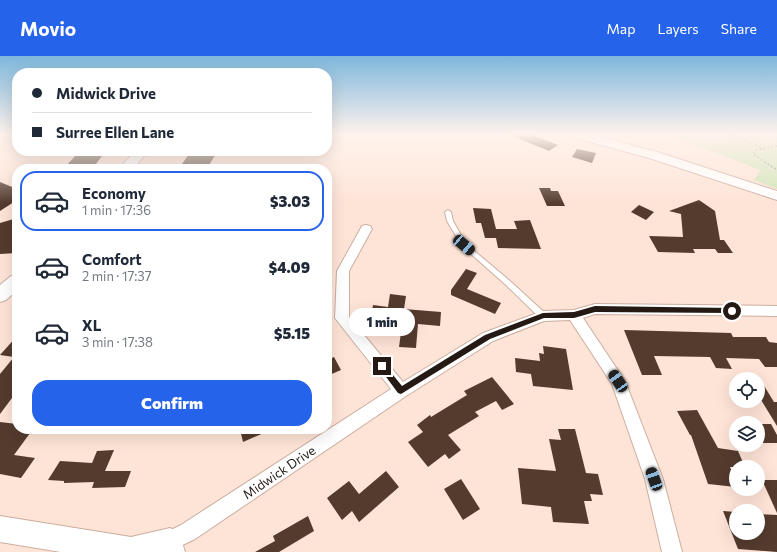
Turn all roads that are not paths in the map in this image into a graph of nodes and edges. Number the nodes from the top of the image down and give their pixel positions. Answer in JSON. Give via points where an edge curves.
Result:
{"nodes":[{"id":1,"x":663,"y":158,"type":"edge"},
{"id":2,"x":777,"y":196,"type":"edge"},
{"id":3,"x":448,"y":212,"type":"dead end"},
{"id":4,"x":366,"y":229,"type":"dead end"},
{"id":5,"x":12,"y":284,"type":"edge"},
{"id":6,"x":0,"y":295,"type":"edge"},
{"id":7,"x":777,"y":311,"type":"edge"},
{"id":8,"x":574,"y":315,"type":"junction"},
{"id":9,"x":543,"y":316,"type":"junction"},
{"id":10,"x":401,"y":390,"type":"junction"},
{"id":11,"x":0,"y":529,"type":"edge"},
{"id":12,"x":171,"y":546,"type":"edge"},
{"id":13,"x":672,"y":552,"type":"edge"}],
"edges":[{"from":1,"to":2,"type":"main road"},
{"from":3,"to":9,"type":"lane","via":[[450,221],[464,245]]},
{"from":4,"to":10,"type":"street","via":[[343,271],[342,318]]},
{"from":5,"to":6,"type":"main road"},
{"from":7,"to":8,"type":"street","name":"Midwick Drive","via":[[595,309]]},
{"from":8,"to":9,"type":"street","name":"Midwick Drive"},
{"from":8,"to":13,"type":"street","via":[[618,381],[654,479]]},
{"from":9,"to":10,"type":"street","name":"Midwick Drive","via":[[488,337]]},
{"from":10,"to":12,"type":"street","name":"Midwick Drive","via":[[188,532]]},
{"from":11,"to":12,"type":"main road","name":"Midwick Drive","via":[[131,550]]}]}
